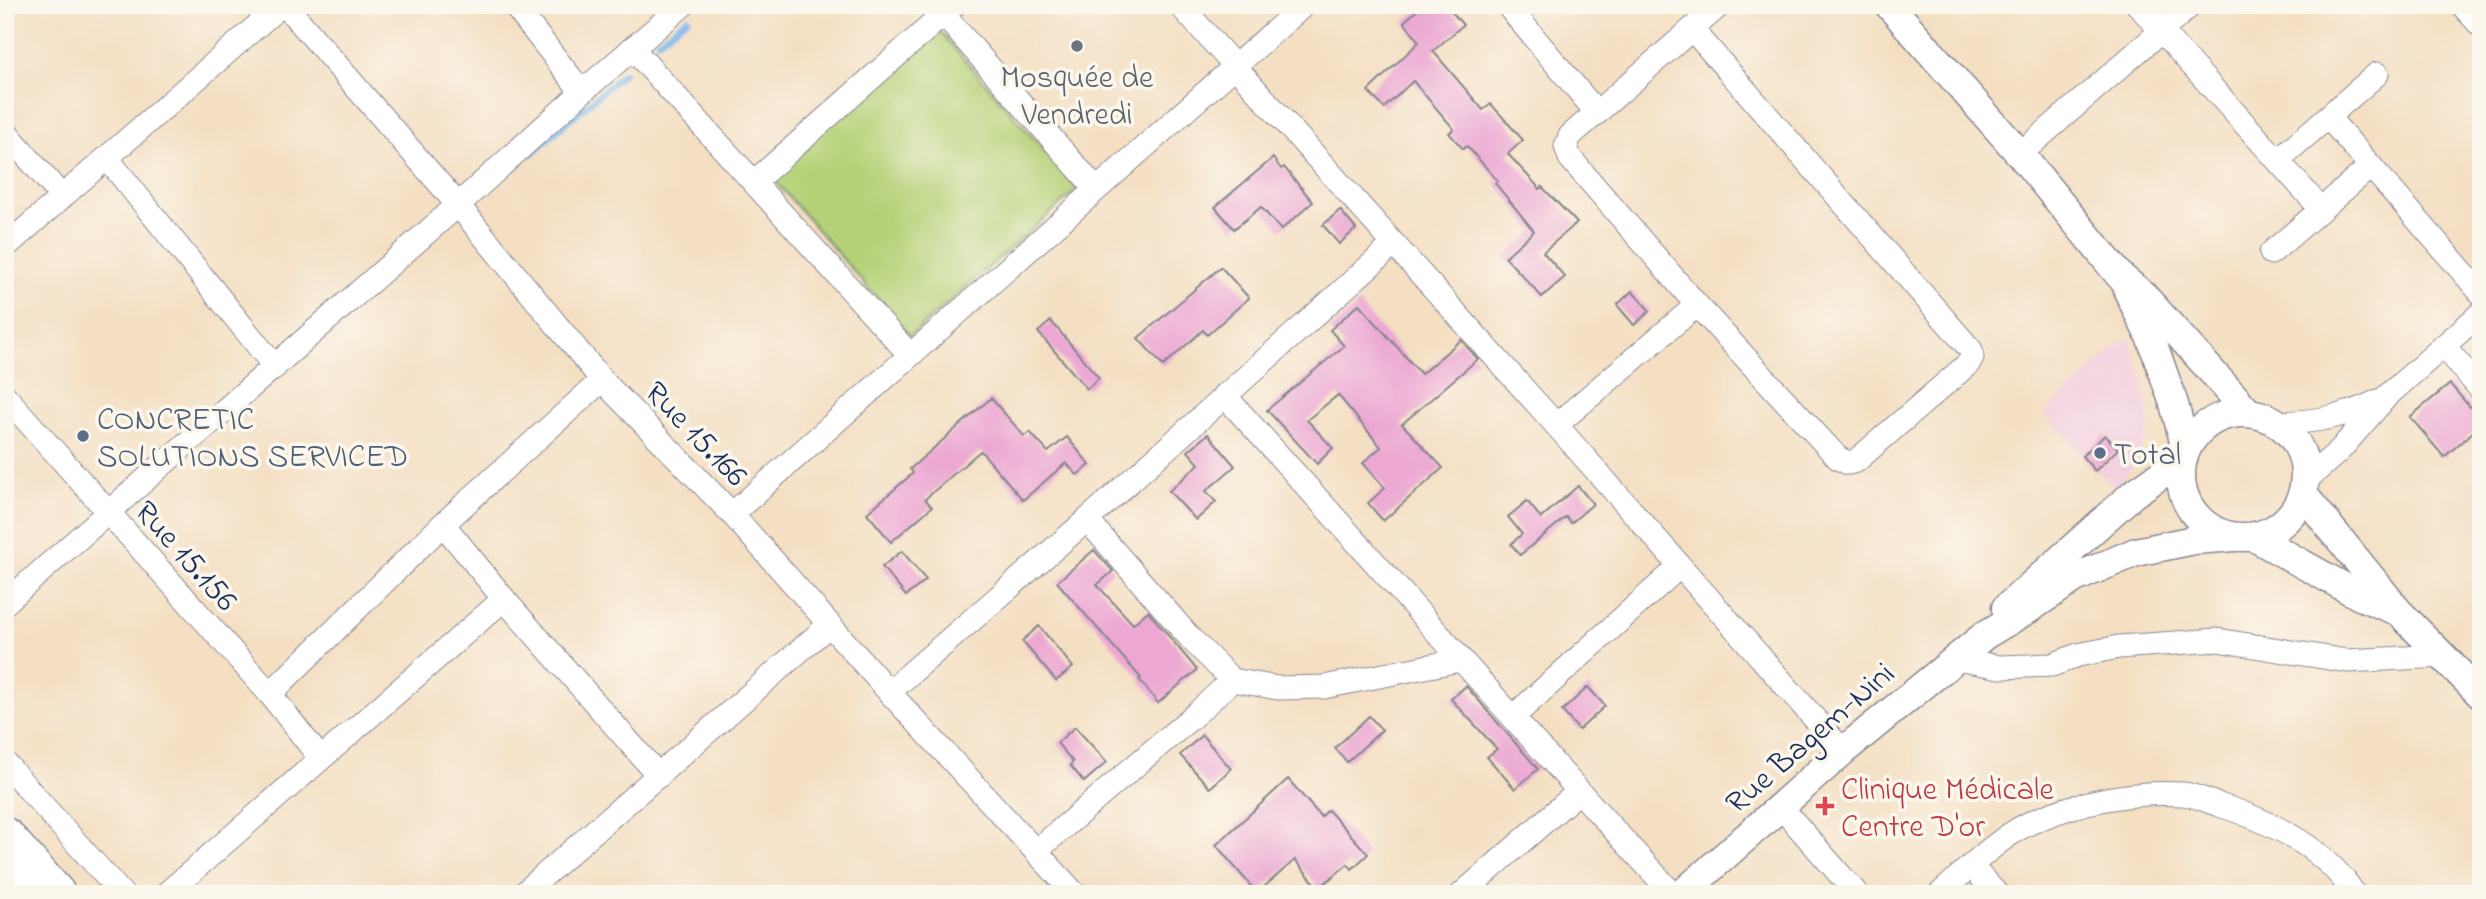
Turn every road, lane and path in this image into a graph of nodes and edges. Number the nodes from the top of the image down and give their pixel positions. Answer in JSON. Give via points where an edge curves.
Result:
{"nodes":[{"id":1,"x":283,"y":5,"type":"edge"},
{"id":2,"x":513,"y":5,"type":"edge"},
{"id":3,"x":682,"y":5,"type":"edge"},
{"id":4,"x":1180,"y":5,"type":"edge"},
{"id":5,"x":1304,"y":5,"type":"edge"},
{"id":6,"x":1507,"y":5,"type":"edge"},
{"id":7,"x":1720,"y":5,"type":"edge"},
{"id":8,"x":1889,"y":5,"type":"edge"},
{"id":9,"x":2138,"y":5,"type":"edge"},
{"id":10,"x":2192,"y":5,"type":"edge"},
{"id":11,"x":2462,"y":5,"type":"edge"},
{"id":12,"x":944,"y":8,"type":"edge"},
{"id":13,"x":1694,"y":19,"type":"edge"},
{"id":14,"x":2481,"y":26,"type":"edge"},
{"id":15,"x":2162,"y":31,"type":"junction"},
{"id":16,"x":632,"y":48,"type":"junction"},
{"id":17,"x":1235,"y":66,"type":"junction"},
{"id":18,"x":2377,"y":74,"type":"dead end"},
{"id":19,"x":582,"y":92,"type":"junction"},
{"id":20,"x":1598,"y":113,"type":"junction"},
{"id":21,"x":2328,"y":117,"type":"junction"},
{"id":22,"x":5,"y":131,"type":"edge"},
{"id":23,"x":2020,"y":154,"type":"junction"},
{"id":24,"x":107,"y":158,"type":"junction"},
{"id":25,"x":2278,"y":160,"type":"junction"},
{"id":26,"x":2371,"y":166,"type":"junction"},
{"id":27,"x":754,"y":182,"type":"junction"},
{"id":28,"x":1096,"y":189,"type":"junction"},
{"id":29,"x":62,"y":197,"type":"junction"},
{"id":30,"x":458,"y":205,"type":"junction"},
{"id":31,"x":2321,"y":209,"type":"junction"},
{"id":32,"x":1393,"y":245,"type":"junction"},
{"id":33,"x":5,"y":247,"type":"edge"},
{"id":34,"x":2271,"y":253,"type":"dead end"},
{"id":35,"x":2120,"y":276,"type":"junction"},
{"id":36,"x":2481,"y":293,"type":"edge"},
{"id":37,"x":1696,"y":305,"type":"junction"},
{"id":38,"x":2481,"y":313,"type":"edge"},
{"id":39,"x":2444,"y":346,"type":"junction"},
{"id":40,"x":910,"y":355,"type":"junction"},
{"id":41,"x":275,"y":367,"type":"junction"},
{"id":42,"x":602,"y":380,"type":"junction"},
{"id":43,"x":2481,"y":390,"type":"edge"},
{"id":44,"x":1224,"y":395,"type":"junction"},
{"id":45,"x":5,"y":396,"type":"edge"},
{"id":46,"x":2387,"y":396,"type":"junction"},
{"id":47,"x":2249,"y":413,"type":"junction"},
{"id":48,"x":2277,"y":423,"type":"junction"},
{"id":49,"x":1556,"y":425,"type":"junction"},
{"id":50,"x":2184,"y":455,"type":"junction"},
{"id":51,"x":2304,"y":487,"type":"junction"},
{"id":52,"x":106,"y":512,"type":"junction"},
{"id":53,"x":732,"y":514,"type":"junction"},
{"id":54,"x":1087,"y":520,"type":"junction"},
{"id":55,"x":443,"y":524,"type":"junction"},
{"id":56,"x":2245,"y":537,"type":"junction"},
{"id":57,"x":1679,"y":567,"type":"junction"},
{"id":58,"x":503,"y":598,"type":"junction"},
{"id":59,"x":5,"y":603,"type":"edge"},
{"id":60,"x":2399,"y":612,"type":"junction"},
{"id":61,"x":829,"y":625,"type":"junction"},
{"id":62,"x":1985,"y":635,"type":"junction"},
{"id":63,"x":2443,"y":656,"type":"junction"},
{"id":64,"x":1956,"y":659,"type":"junction"},
{"id":65,"x":1460,"y":660,"type":"junction"},
{"id":66,"x":1232,"y":680,"type":"junction"},
{"id":67,"x":889,"y":692,"type":"junction"},
{"id":68,"x":270,"y":694,"type":"junction"},
{"id":69,"x":2481,"y":695,"type":"edge"},
{"id":70,"x":1514,"y":716,"type":"junction"},
{"id":71,"x":1843,"y":751,"type":"junction"},
{"id":72,"x":320,"y":758,"type":"junction"},
{"id":73,"x":5,"y":763,"type":"edge"},
{"id":74,"x":659,"y":776,"type":"junction"},
{"id":75,"x":1578,"y":792,"type":"junction"},
{"id":76,"x":1780,"y":806,"type":"junction"},
{"id":77,"x":5,"y":836,"type":"edge"},
{"id":78,"x":1036,"y":851,"type":"junction"},
{"id":79,"x":1972,"y":866,"type":"junction"},
{"id":80,"x":5,"y":883,"type":"edge"},
{"id":81,"x":15,"y":894,"type":"edge"},
{"id":82,"x":56,"y":894,"type":"edge"},
{"id":83,"x":122,"y":894,"type":"edge"},
{"id":84,"x":166,"y":894,"type":"edge"},
{"id":85,"x":523,"y":894,"type":"edge"},
{"id":86,"x":1075,"y":894,"type":"edge"},
{"id":87,"x":1462,"y":894,"type":"edge"},
{"id":88,"x":1673,"y":894,"type":"edge"},
{"id":89,"x":1682,"y":894,"type":"edge"},
{"id":90,"x":1857,"y":894,"type":"edge"},
{"id":91,"x":1940,"y":894,"type":"edge"},
{"id":92,"x":1997,"y":894,"type":"edge"},
{"id":93,"x":2354,"y":894,"type":"edge"}],
"edges":[{"from":1,"to":24,"type":"street"},
{"from":1,"to":30,"type":"street","name":"Rue 15.166"},
{"from":2,"to":19,"type":"street"},
{"from":3,"to":16,"type":"street"},
{"from":4,"to":17,"type":"street"},
{"from":5,"to":17,"type":"street"},
{"from":6,"to":20,"type":"street"},
{"from":7,"to":13,"type":"street"},
{"from":8,"to":23,"type":"street"},
{"from":9,"to":15,"type":"street"},
{"from":10,"to":15,"type":"street"},
{"from":11,"to":14,"type":"street"},
{"from":12,"to":27,"type":"street"},
{"from":12,"to":28,"type":"street"},
{"from":13,"to":20,"type":"street"},
{"from":13,"to":37,"type":"street","via":[[1971,350],[1972,358],[1856,461],[1847,463]]},
{"from":15,"to":23,"type":"street"},
{"from":15,"to":25,"type":"street"},
{"from":16,"to":19,"type":"street"},
{"from":16,"to":27,"type":"street"},
{"from":17,"to":28,"type":"street"},
{"from":17,"to":32,"type":"street"},
{"from":18,"to":21,"type":"street"},
{"from":19,"to":30,"type":"street"},
{"from":20,"to":37,"type":"street","via":[[1570,136],[1566,146],[1570,158]]},
{"from":21,"to":25,"type":"street"},
{"from":21,"to":26,"type":"street"},
{"from":22,"to":29,"type":"street"},
{"from":23,"to":35,"type":"street"},
{"from":24,"to":29,"type":"street"},
{"from":24,"to":41,"type":"street"},
{"from":25,"to":31,"type":"street"},
{"from":26,"to":31,"type":"street"},
{"from":26,"to":36,"type":"street"},
{"from":27,"to":40,"type":"street"},
{"from":28,"to":40,"type":"street"},
{"from":29,"to":33,"type":"street"},
{"from":30,"to":41,"type":"street"},
{"from":30,"to":42,"type":"street","name":"Rue 15.166"},
{"from":31,"to":34,"type":"street"},
{"from":32,"to":44,"type":"street"},
{"from":32,"to":49,"type":"street"},
{"from":35,"to":47,"type":"street","via":[[2143,295]]},
{"from":35,"to":50,"type":"street","via":[[2152,341],[2174,404]]},
{"from":37,"to":49,"type":"street"},
{"from":38,"to":39,"type":"street"},
{"from":39,"to":43,"type":"street"},
{"from":39,"to":46,"type":"street"},
{"from":40,"to":53,"type":"street"},
{"from":41,"to":52,"type":"street"},
{"from":42,"to":53,"type":"street","name":"Rue 15.166"},
{"from":42,"to":55,"type":"street"},
{"from":44,"to":54,"type":"street"},
{"from":44,"to":65,"type":"street"},
{"from":45,"to":52,"type":"street","name":"Rue 15.156"},
{"from":46,"to":48,"type":"street","via":[[2332,418]]},
{"from":46,"to":51,"type":"street"},
{"from":47,"to":48,"type":"street"},
{"from":47,"to":50,"type":"street","via":[[2211,421],[2196,433]]},
{"from":48,"to":51,"type":"street","via":[[2300,447]]},
{"from":49,"to":57,"type":"street"},
{"from":50,"to":56,"type":"street","via":[[2181,478],[2192,510],[2218,532]]},
{"from":50,"to":62,"type":"street","via":[[2008,605]]},
{"from":51,"to":56,"type":"street","via":[[2292,514],[2275,529]]},
{"from":51,"to":60,"type":"street"},
{"from":52,"to":59,"type":"street"},
{"from":52,"to":68,"type":"street","name":"Rue 15.156"},
{"from":53,"to":61,"type":"street","name":"Rue 15.166"},
{"from":54,"to":66,"type":"street"},
{"from":54,"to":67,"type":"street"},
{"from":55,"to":58,"type":"street"},
{"from":55,"to":68,"type":"street"},
{"from":56,"to":60,"type":"street"},
{"from":56,"to":62,"type":"street","via":[[2194,540],[2136,552],[2075,578]]},
{"from":57,"to":70,"type":"street"},
{"from":57,"to":71,"type":"street"},
{"from":58,"to":72,"type":"street"},
{"from":58,"to":74,"type":"street"},
{"from":60,"to":63,"type":"street"},
{"from":61,"to":67,"type":"street","name":"Rue 15.166"},
{"from":61,"to":74,"type":"street"},
{"from":62,"to":64,"type":"street","name":"Rue Bagem-Nini"},
{"from":63,"to":64,"type":"street","via":[[2347,661],[2217,640],[2119,647],[2078,654],[2052,665],[2000,667]]},
{"from":63,"to":69,"type":"street"},
{"from":64,"to":71,"type":"street","name":"Rue Bagem-Nini"},
{"from":65,"to":66,"type":"street","via":[[1324,687],[1278,688]]},
{"from":65,"to":70,"type":"street"},
{"from":66,"to":78,"type":"street"},
{"from":67,"to":78,"type":"street","name":"Rue 15.166"},
{"from":68,"to":72,"type":"street","name":"Rue 15.156"},
{"from":70,"to":75,"type":"street"},
{"from":71,"to":76,"type":"street","name":"Rue Bagem-Nini"},
{"from":72,"to":84,"type":"street"},
{"from":73,"to":83,"type":"street"},
{"from":74,"to":85,"type":"street"},
{"from":75,"to":87,"type":"street"},
{"from":75,"to":88,"type":"street"},
{"from":76,"to":89,"type":"street","name":"Rue Bagem-Nini"},
{"from":76,"to":90,"type":"street"},
{"from":77,"to":82,"type":"highway"},
{"from":78,"to":86,"type":"street","name":"Rue 15.166"},
{"from":79,"to":91,"type":"street"},
{"from":79,"to":92,"type":"street"},
{"from":79,"to":93,"type":"street","via":[[2030,822],[2071,808],[2130,795],[2186,794],[2252,815],[2298,839],[2331,864]]},
{"from":80,"to":81,"type":"highway"}]}
